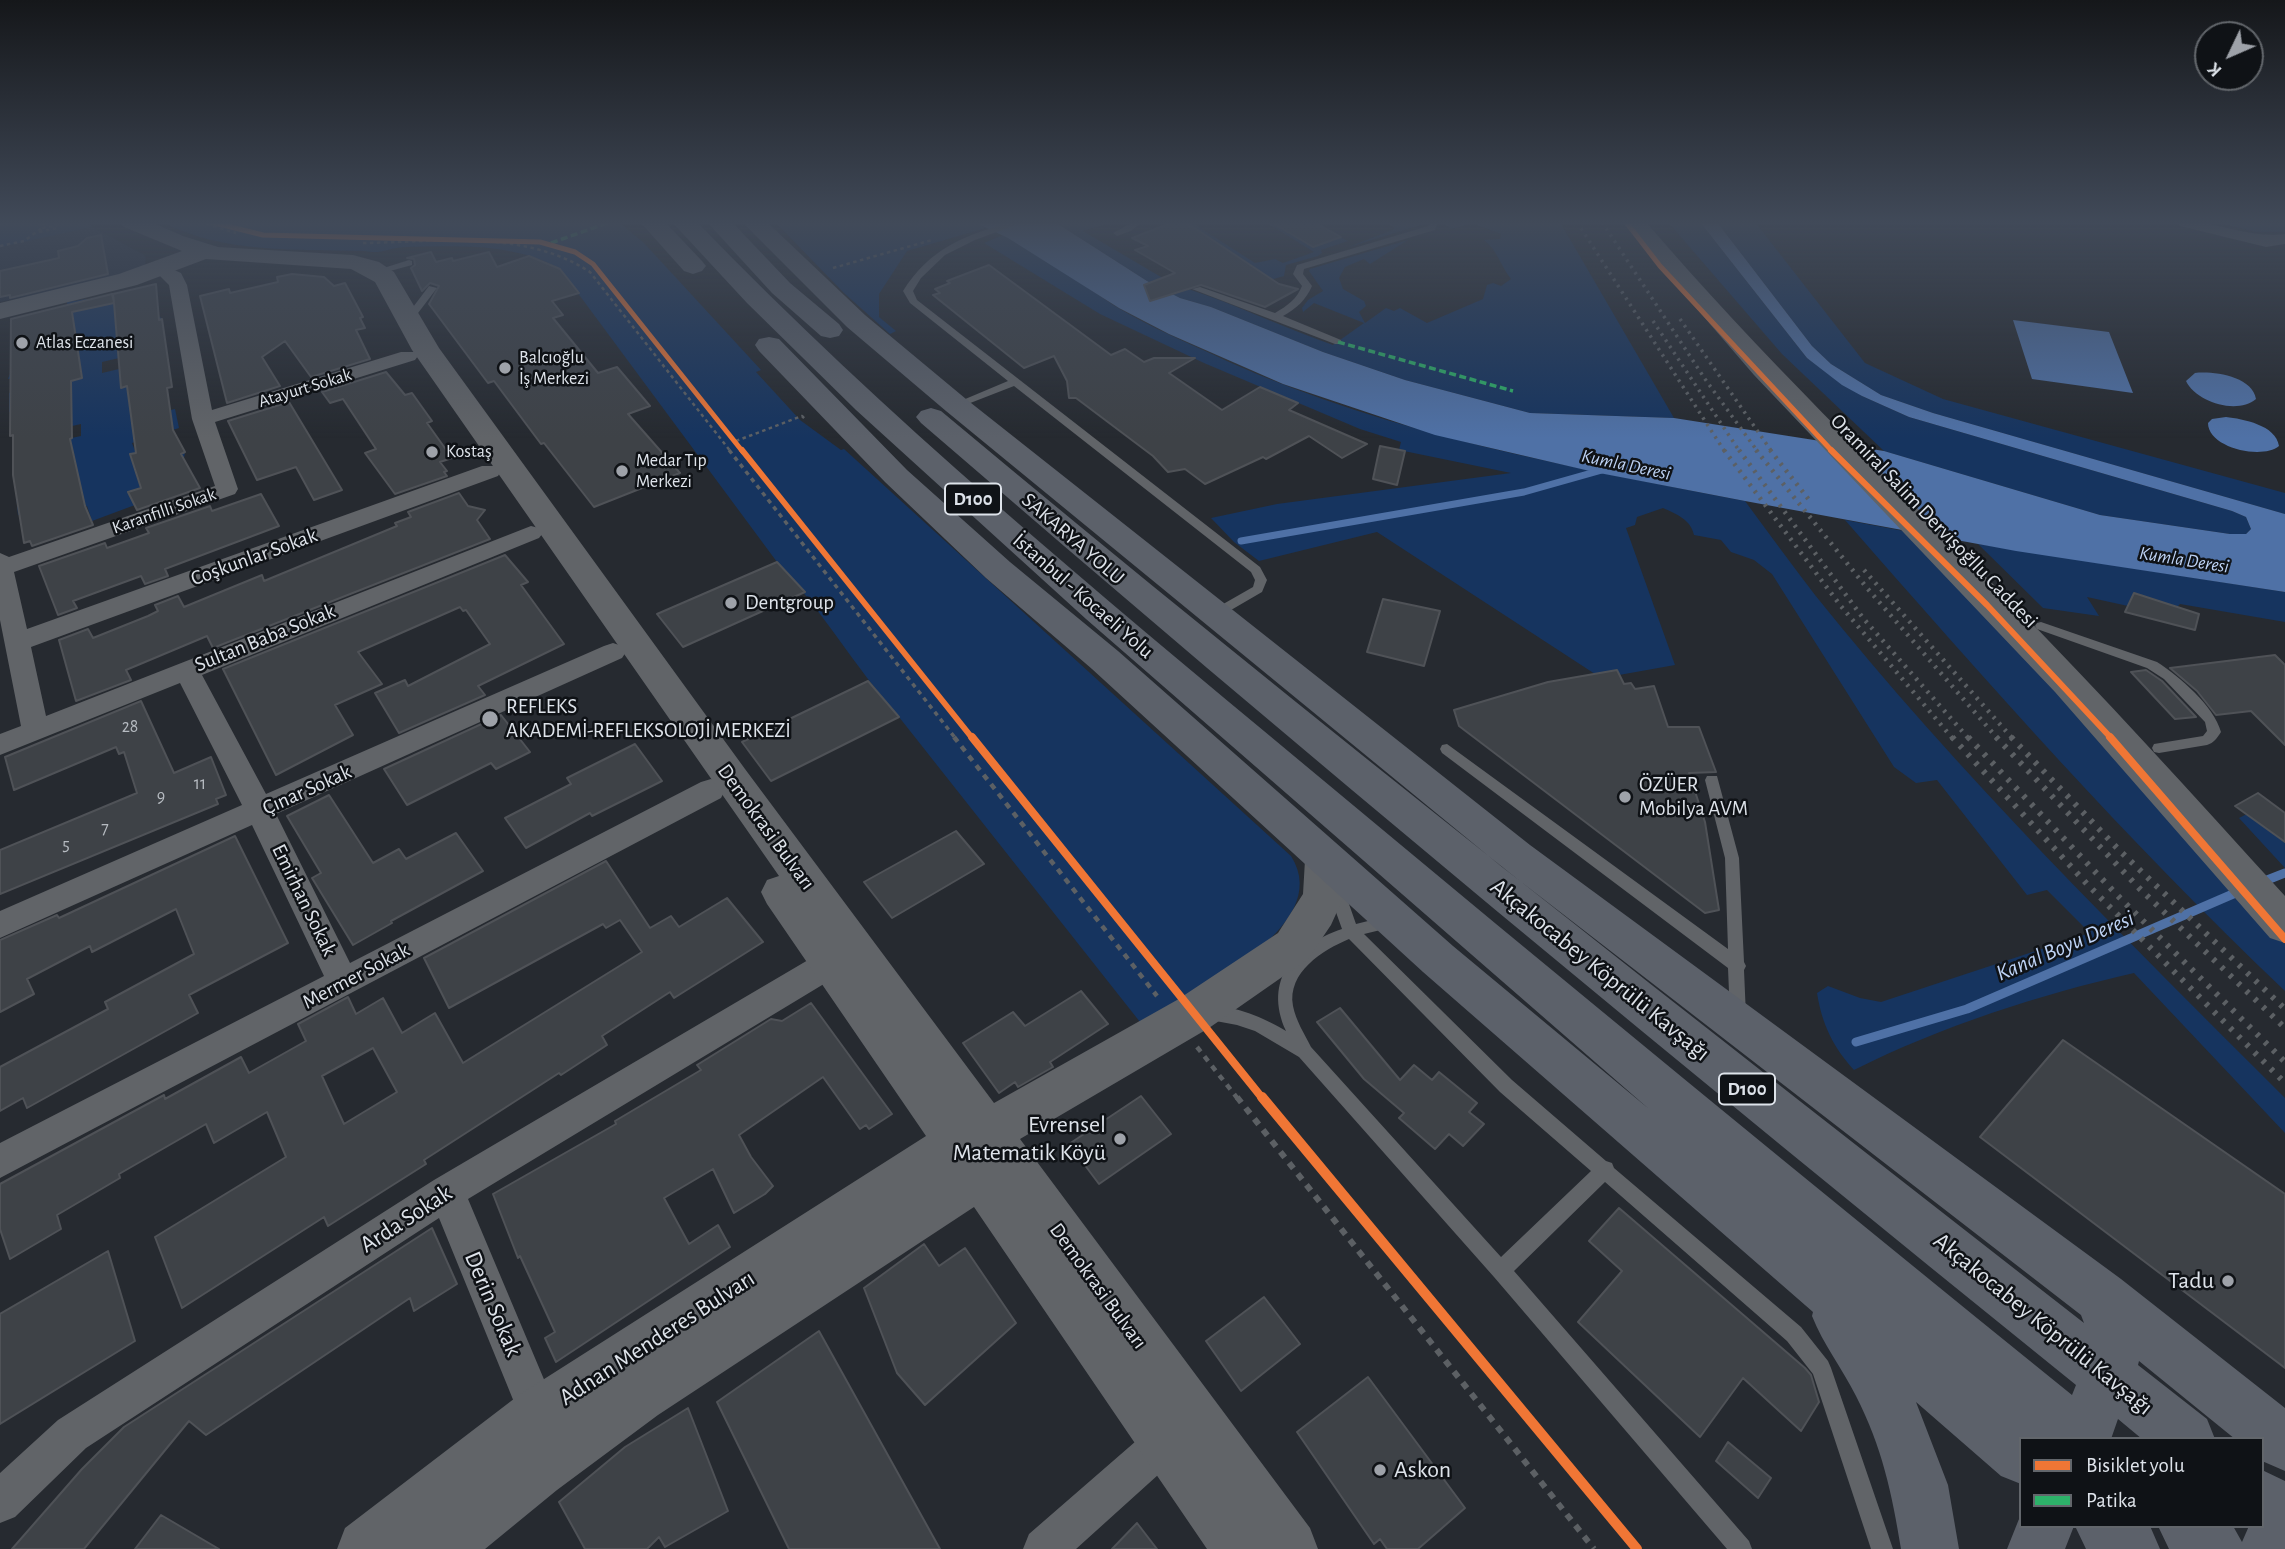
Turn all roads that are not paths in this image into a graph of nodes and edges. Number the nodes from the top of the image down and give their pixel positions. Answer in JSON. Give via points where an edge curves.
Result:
{"nodes":[{"id":1,"x":51,"y":294,"type":"edge"},
{"id":2,"x":180,"y":294,"type":"edge"},
{"id":3,"x":376,"y":294,"type":"edge"},
{"id":4,"x":396,"y":294,"type":"edge"},
{"id":5,"x":427,"y":294,"type":"edge"},
{"id":6,"x":730,"y":294,"type":"edge"},
{"id":7,"x":752,"y":294,"type":"edge"},
{"id":8,"x":788,"y":294,"type":"edge"},
{"id":9,"x":828,"y":294,"type":"edge"},
{"id":10,"x":910,"y":294,"type":"edge"},
{"id":11,"x":1212,"y":294,"type":"edge"},
{"id":12,"x":1304,"y":294,"type":"edge"},
{"id":13,"x":1696,"y":294,"type":"edge"},
{"id":14,"x":1716,"y":294,"type":"edge"},
{"id":15,"x":0,"y":311,"type":"edge"},
{"id":16,"x":1275,"y":317,"type":"junction"},
{"id":17,"x":409,"y":319,"type":"junction"},
{"id":18,"x":1338,"y":342,"type":"dead end"},
{"id":19,"x":417,"y":353,"type":"junction"},
{"id":20,"x":786,"y":363,"type":"junction"},
{"id":21,"x":1015,"y":382,"type":"junction"},
{"id":22,"x":956,"y":405,"type":"junction"},
{"id":23,"x":203,"y":419,"type":"junction"},
{"id":24,"x":1847,"y":444,"type":"junction"},
{"id":25,"x":499,"y":468,"type":"junction"},
{"id":26,"x":542,"y":530,"type":"junction"},
{"id":27,"x":1,"y":565,"type":"edge"},
{"id":28,"x":1113,"y":573,"type":"junction"},
{"id":29,"x":1098,"y":611,"type":"junction"},
{"id":30,"x":2018,"y":611,"type":"junction"},
{"id":31,"x":1215,"y":614,"type":"junction"},
{"id":32,"x":18,"y":642,"type":"junction"},
{"id":33,"x":624,"y":648,"type":"junction"},
{"id":34,"x":186,"y":669,"type":"junction"},
{"id":35,"x":36,"y":730,"type":"junction"},
{"id":36,"x":0,"y":745,"type":"edge"},
{"id":37,"x":1293,"y":748,"type":"junction"},
{"id":38,"x":2159,"y":748,"type":"junction"},
{"id":39,"x":1447,"y":749,"type":"dead end"},
{"id":40,"x":1712,"y":780,"type":"dead end"},
{"id":41,"x":721,"y":785,"type":"junction"},
{"id":42,"x":260,"y":811,"type":"junction"},
{"id":43,"x":2225,"y":840,"type":"junction"},
{"id":44,"x":1325,"y":860,"type":"junction"},
{"id":45,"x":2285,"y":890,"type":"edge"},
{"id":46,"x":1396,"y":920,"type":"junction"},
{"id":47,"x":0,"y":925,"type":"edge"},
{"id":48,"x":2285,"y":925,"type":"edge"},
{"id":49,"x":1350,"y":930,"type":"junction"},
{"id":50,"x":843,"y":956,"type":"junction"},
{"id":51,"x":1738,"y":966,"type":"junction"},
{"id":52,"x":344,"y":982,"type":"junction"},
{"id":53,"x":1185,"y":1018,"type":"junction"},
{"id":54,"x":1738,"y":1024,"type":"junction"},
{"id":55,"x":1305,"y":1052,"type":"junction"},
{"id":56,"x":1649,"y":1138,"type":"junction"},
{"id":57,"x":983,"y":1151,"type":"junction"},
{"id":58,"x":0,"y":1161,"type":"edge"},
{"id":59,"x":1606,"y":1170,"type":"junction"},
{"id":60,"x":1935,"y":1173,"type":"junction"},
{"id":61,"x":447,"y":1192,"type":"junction"},
{"id":62,"x":1502,"y":1270,"type":"junction"},
{"id":63,"x":1810,"y":1276,"type":"junction"},
{"id":64,"x":2102,"y":1298,"type":"junction"},
{"id":65,"x":539,"y":1415,"type":"junction"},
{"id":66,"x":2080,"y":1437,"type":"edge"},
{"id":67,"x":2083,"y":1437,"type":"edge"},
{"id":68,"x":2184,"y":1437,"type":"edge"},
{"id":69,"x":1165,"y":1442,"type":"junction"},
{"id":70,"x":2285,"y":1443,"type":"edge"},
{"id":71,"x":2019,"y":1454,"type":"edge"},
{"id":72,"x":2264,"y":1501,"type":"edge"},
{"id":73,"x":0,"y":1502,"type":"edge"},
{"id":74,"x":2285,"y":1517,"type":"edge"},
{"id":75,"x":2044,"y":1528,"type":"edge"},
{"id":76,"x":2106,"y":1528,"type":"edge"},
{"id":77,"x":2189,"y":1528,"type":"edge"},
{"id":78,"x":2285,"y":1528,"type":"edge"},
{"id":79,"x":366,"y":1549,"type":"edge"},
{"id":80,"x":438,"y":1549,"type":"edge"},
{"id":81,"x":1044,"y":1549,"type":"edge"},
{"id":82,"x":1242,"y":1549,"type":"edge"},
{"id":83,"x":1289,"y":1549,"type":"edge"},
{"id":84,"x":1741,"y":1549,"type":"edge"},
{"id":85,"x":1882,"y":1549,"type":"edge"},
{"id":86,"x":1930,"y":1549,"type":"edge"},
{"id":87,"x":2036,"y":1549,"type":"edge"},
{"id":88,"x":2131,"y":1549,"type":"edge"},
{"id":89,"x":2215,"y":1549,"type":"edge"},
{"id":90,"x":2268,"y":1549,"type":"edge"}],
"edges":[{"from":1,"to":15,"type":"main road"},
{"from":2,"to":23,"type":"street","name":"Karanfilli Sokak"},
{"from":3,"to":19,"type":"main road","name":"Demokrasi Bulvarı"},
{"from":4,"to":17,"type":"main road","name":"Demokrasi Bulvarı"},
{"from":5,"to":17,"type":"lane"},
{"from":6,"to":20,"type":"highway"},
{"from":7,"to":29,"type":"highway","name":"İstanbul - Kocaeli Yolu","number":"D100","via":[[866,404]]},
{"from":8,"to":28,"type":"highway","name":"SAKARYA YOLU","number":"D100"},
{"from":9,"to":22,"type":"highway"},
{"from":10,"to":21,"type":"lane"},
{"from":11,"to":16,"type":"lane"},
{"from":12,"to":16,"type":"lane"},
{"from":13,"to":24,"type":"main road","name":"Oramiral Salim Dervişoğllu Caddesi","via":[[1727,330]]},
{"from":14,"to":24,"type":"main road","name":"Oramiral Salim Dervişoğllu Caddesi"},
{"from":16,"to":18,"type":"lane"},
{"from":17,"to":19,"type":"main road","name":"Demokrasi Bulvarı"},
{"from":19,"to":23,"type":"street","name":"Atayurt Sokak"},
{"from":19,"to":25,"type":"main road","name":"Demokrasi Bulvarı"},
{"from":20,"to":29,"type":"highway","via":[[921,475]]},
{"from":20,"to":44,"type":"highway","via":[[896,476]]},
{"from":21,"to":22,"type":"lane"},
{"from":21,"to":31,"type":"lane","via":[[1256,570],[1261,580],[1258,589]]},
{"from":22,"to":28,"type":"highway"},
{"from":22,"to":31,"type":"highway"},
{"from":23,"to":27,"type":"street","name":"Karanfilli Sokak","via":[[227,489]]},
{"from":24,"to":30,"type":"main road","name":"Oramiral Salim Dervişoğllu Caddesi"},
{"from":25,"to":26,"type":"main road","name":"Demokrasi Bulvarı"},
{"from":25,"to":32,"type":"street","name":"Coşkunlar Sokak"},
{"from":26,"to":33,"type":"main road","name":"Demokrasi Bulvarı"},
{"from":26,"to":34,"type":"street","name":"Sultan Baba Sokak"},
{"from":27,"to":32,"type":"street"},
{"from":28,"to":37,"type":"highway","name":"SAKARYA YOLU","number":"D100"},
{"from":29,"to":37,"type":"highway","name":"İstanbul - Kocaeli Yolu","number":"D100"},
{"from":30,"to":38,"type":"main road","name":"Oramiral Salim Dervişoğllu Caddesi","via":[[2097,681]]},
{"from":30,"to":38,"type":"lane","via":[[2152,665],[2169,676],[2211,720],[2214,732],[2207,740]]},
{"from":30,"to":43,"type":"main road","name":"Oramiral Salim Dervişoğllu Caddesi"},
{"from":31,"to":54,"type":"highway","via":[[1516,856]]},
{"from":32,"to":35,"type":"street"},
{"from":33,"to":41,"type":"main road","name":"Demokrasi Bulvarı"},
{"from":33,"to":42,"type":"street","name":"Çınar Sokak"},
{"from":34,"to":35,"type":"street","name":"Sultan Baba Sokak"},
{"from":34,"to":42,"type":"street","name":"Emirhan Sokak"},
{"from":35,"to":36,"type":"street","name":"Sultan Baba Sokak"},
{"from":37,"to":66,"type":"highway","number":"D100","via":[[1627,1062]]},
{"from":37,"to":68,"type":"highway","name":"Akçakocabey Köprülü Kavşağı","number":"D100","via":[[1692,1044]]},
{"from":38,"to":43,"type":"main road","name":"Oramiral Salim Dervişoğllu Caddesi"},
{"from":39,"to":51,"type":"lane"},
{"from":40,"to":51,"type":"lane","via":[[1732,858]]},
{"from":41,"to":50,"type":"main road","name":"Demokrasi Bulvarı"},
{"from":41,"to":52,"type":"street","name":"Mermer Sokak"},
{"from":42,"to":47,"type":"street","name":"Çınar Sokak"},
{"from":42,"to":52,"type":"street","name":"Emirhan Sokak"},
{"from":43,"to":45,"type":"main road","name":"Oramiral Salim Dervişoğllu Caddesi"},
{"from":43,"to":48,"type":"main road","name":"Oramiral Salim Dervişoğllu Caddesi"},
{"from":44,"to":46,"type":"highway"},
{"from":44,"to":49,"type":"lane"},
{"from":44,"to":53,"type":"main road","via":[[1324,894],[1293,946]]},
{"from":46,"to":49,"type":"lane"},
{"from":46,"to":56,"type":"highway"},
{"from":49,"to":55,"type":"lane","via":[[1309,954],[1285,993],[1287,1012]]},
{"from":49,"to":59,"type":"lane","via":[[1506,1086]]},
{"from":50,"to":57,"type":"main road","name":"Demokrasi Bulvarı"},
{"from":50,"to":61,"type":"street","name":"Arda Sokak"},
{"from":51,"to":54,"type":"lane"},
{"from":52,"to":58,"type":"street","name":"Mermer Sokak"},
{"from":53,"to":55,"type":"lane","via":[[1229,1015],[1252,1020]]},
{"from":53,"to":57,"type":"main road","via":[[1006,1121]]},
{"from":54,"to":56,"type":"highway","via":[[1742,1052],[1731,1097],[1696,1130]]},
{"from":54,"to":60,"type":"highway"},
{"from":55,"to":62,"type":"lane"},
{"from":56,"to":63,"type":"highway"},
{"from":57,"to":65,"type":"main road","name":"Adnan Menderes Bulvarı"},
{"from":57,"to":69,"type":"main road","name":"Demokrasi Bulvarı"},
{"from":57,"to":80,"type":"main road","name":"Adnan Menderes Bulvarı","via":[[537,1469]]},
{"from":57,"to":83,"type":"main road","name":"Demokrasi Bulvarı"},
{"from":59,"to":62,"type":"lane"},
{"from":59,"to":85,"type":"lane","via":[[1794,1334],[1821,1368]]},
{"from":60,"to":63,"type":"highway","via":[[1899,1177],[1856,1202]]},
{"from":60,"to":64,"type":"highway"},
{"from":61,"to":65,"type":"street","name":"Derin Sokak"},
{"from":61,"to":73,"type":"street","name":"Arda Sokak","via":[[72,1434]]},
{"from":62,"to":84,"type":"lane"},
{"from":63,"to":71,"type":"highway"},
{"from":63,"to":86,"type":"highway","via":[[1863,1352],[1892,1412],[1920,1486]]},
{"from":64,"to":67,"type":"highway","via":[[2118,1345]]},
{"from":64,"to":70,"type":"highway"},
{"from":65,"to":79,"type":"main road","name":"Adnan Menderes Bulvarı"},
{"from":69,"to":81,"type":"street"},
{"from":69,"to":82,"type":"main road","name":"Demokrasi Bulvarı"},
{"from":72,"to":74,"type":"highway"},
{"from":75,"to":87,"type":"highway"},
{"from":76,"to":88,"type":"highway"},
{"from":77,"to":89,"type":"highway"},
{"from":78,"to":90,"type":"highway"}]}
